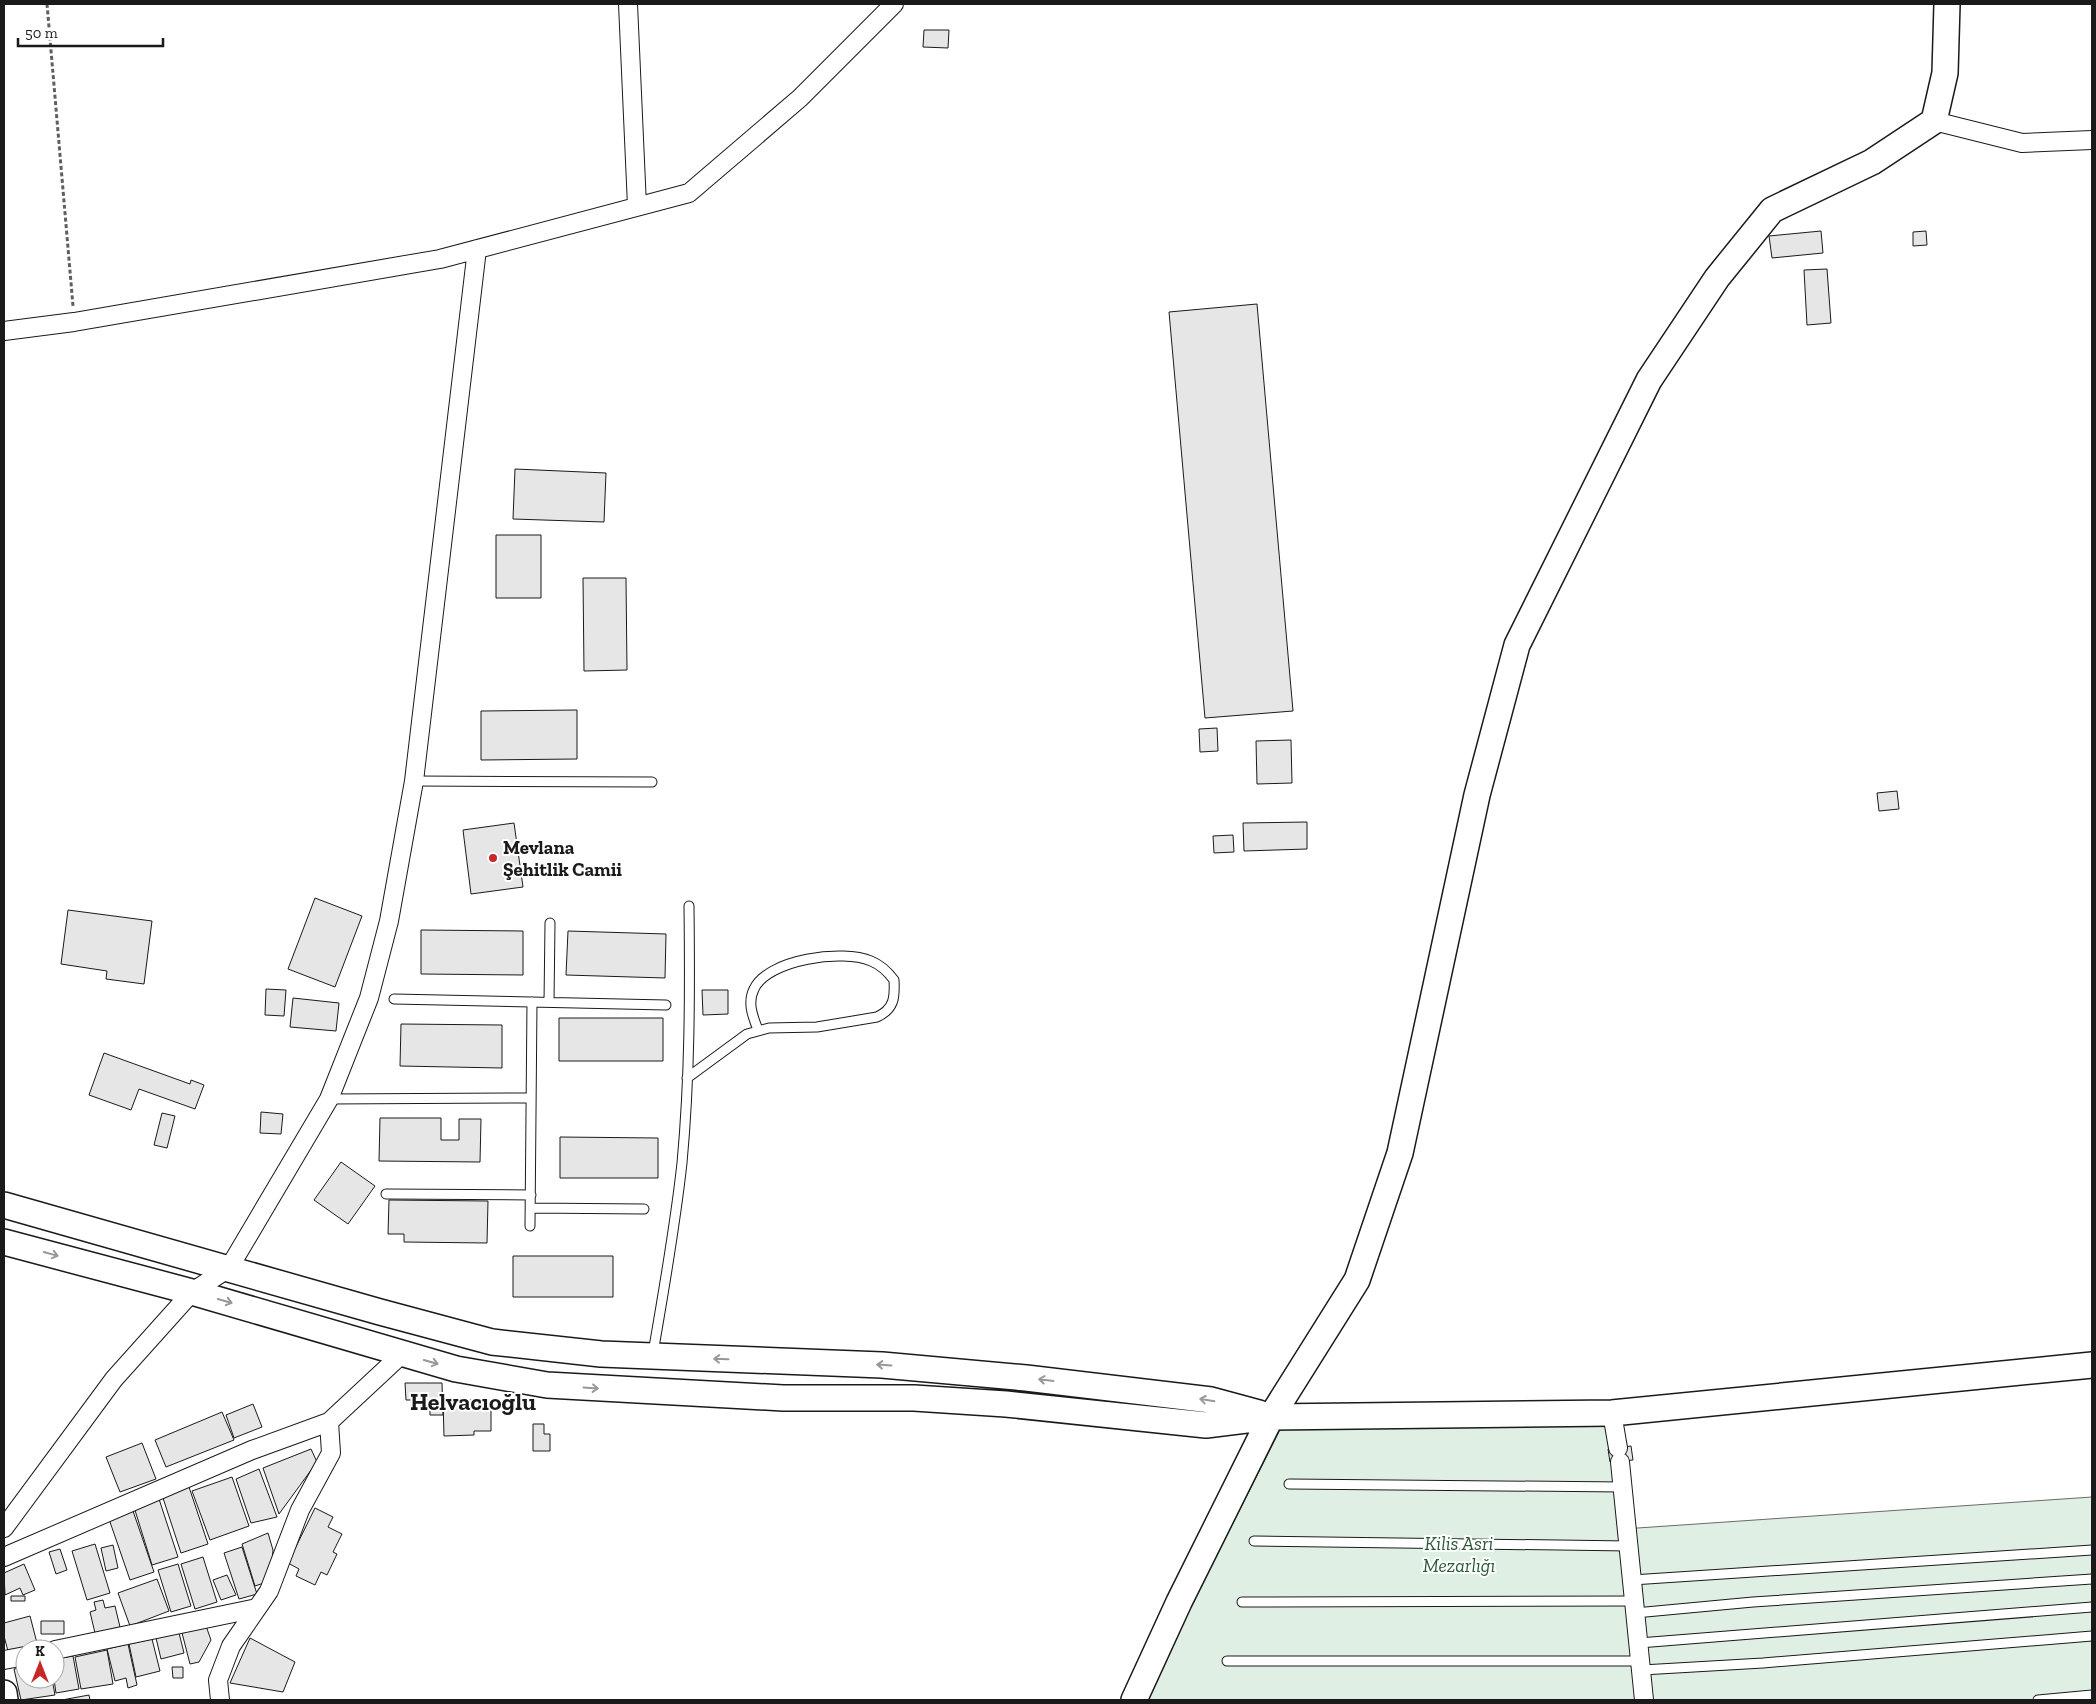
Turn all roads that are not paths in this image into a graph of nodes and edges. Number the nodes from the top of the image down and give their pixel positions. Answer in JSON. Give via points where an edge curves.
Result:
{"nodes":[{"id":1,"x":628,"y":4,"type":"edge"},
{"id":2,"x":894,"y":4,"type":"edge"},
{"id":3,"x":1947,"y":4,"type":"edge"},
{"id":4,"x":1934,"y":121,"type":"junction"},
{"id":5,"x":2092,"y":140,"type":"edge"},
{"id":6,"x":637,"y":206,"type":"junction"},
{"id":7,"x":477,"y":249,"type":"junction"},
{"id":8,"x":4,"y":331,"type":"edge"},
{"id":9,"x":414,"y":781,"type":"junction"},
{"id":10,"x":652,"y":782,"type":"dead end"},
{"id":11,"x":689,"y":906,"type":"dead end"},
{"id":12,"x":550,"y":923,"type":"dead end"},
{"id":13,"x":394,"y":999,"type":"dead end"},
{"id":14,"x":532,"y":1002,"type":"junction"},
{"id":15,"x":549,"y":1002,"type":"junction"},
{"id":16,"x":666,"y":1005,"type":"dead end"},
{"id":17,"x":758,"y":1030,"type":"junction"},
{"id":18,"x":687,"y":1078,"type":"junction"},
{"id":19,"x":531,"y":1098,"type":"junction"},
{"id":20,"x":329,"y":1100,"type":"junction"},
{"id":21,"x":386,"y":1194,"type":"dead end"},
{"id":22,"x":531,"y":1195,"type":"junction"},
{"id":23,"x":4,"y":1205,"type":"edge"},
{"id":24,"x":531,"y":1208,"type":"junction"},
{"id":25,"x":644,"y":1209,"type":"dead end"},
{"id":26,"x":530,"y":1226,"type":"dead end"},
{"id":27,"x":4,"y":1242,"type":"edge"},
{"id":28,"x":229,"y":1268,"type":"junction"},
{"id":29,"x":192,"y":1292,"type":"junction"},
{"id":30,"x":402,"y":1354,"type":"junction"},
{"id":31,"x":653,"y":1356,"type":"junction"},
{"id":32,"x":2092,"y":1365,"type":"edge"},
{"id":33,"x":1612,"y":1413,"type":"junction"},
{"id":34,"x":1271,"y":1417,"type":"junction"},
{"id":35,"x":329,"y":1422,"type":"junction"},
{"id":36,"x":1289,"y":1484,"type":"dead end"},
{"id":37,"x":1623,"y":1487,"type":"junction"},
{"id":38,"x":4,"y":1528,"type":"edge"},
{"id":39,"x":1254,"y":1542,"type":"dead end"},
{"id":40,"x":1629,"y":1546,"type":"junction"},
{"id":41,"x":2092,"y":1550,"type":"edge"},
{"id":42,"x":4,"y":1557,"type":"edge"},
{"id":43,"x":2092,"y":1579,"type":"edge"},
{"id":44,"x":1632,"y":1580,"type":"junction"},
{"id":45,"x":1242,"y":1602,"type":"dead end"},
{"id":46,"x":1635,"y":1607,"type":"junction"},
{"id":47,"x":2092,"y":1607,"type":"edge"},
{"id":48,"x":257,"y":1608,"type":"junction"},
{"id":49,"x":2092,"y":1636,"type":"edge"},
{"id":50,"x":65,"y":1648,"type":"edge"},
{"id":51,"x":1641,"y":1658,"type":"junction"},
{"id":52,"x":1227,"y":1661,"type":"dead end"},
{"id":53,"x":4,"y":1693,"type":"edge"},
{"id":54,"x":2092,"y":1695,"type":"edge"},
{"id":55,"x":5,"y":1700,"type":"edge"},
{"id":56,"x":220,"y":1700,"type":"edge"},
{"id":57,"x":1134,"y":1700,"type":"edge"},
{"id":58,"x":1644,"y":1700,"type":"edge"},
{"id":59,"x":2038,"y":1700,"type":"edge"}],
"edges":[{"from":1,"to":6,"type":"street"},
{"from":2,"to":6,"type":"street","via":[[800,98],[689,192]]},
{"from":3,"to":4,"type":"street","via":[[1945,73]]},
{"from":4,"to":5,"type":"street","via":[[2022,143]]},
{"from":4,"to":34,"type":"street","via":[[1872,162],[1772,210],[1717,278],[1649,380],[1517,644],[1476,795],[1400,1153],[1357,1280]]},
{"from":6,"to":7,"type":"street"},
{"from":7,"to":8,"type":"street","via":[[440,259],[74,322]]},
{"from":7,"to":9,"type":"street"},
{"from":9,"to":10,"type":"lane"},
{"from":9,"to":20,"type":"street","via":[[389,921],[371,988]]},
{"from":11,"to":18,"type":"lane"},
{"from":12,"to":15,"type":"lane"},
{"from":13,"to":14,"type":"lane"},
{"from":14,"to":15,"type":"lane"},
{"from":14,"to":19,"type":"lane"},
{"from":15,"to":16,"type":"lane"},
{"from":17,"to":17,"type":"lane","via":[[817,1027],[877,1017],[893,1003],[894,980],[869,960],[831,957],[789,962],[769,973],[754,988],[750,1008]]},
{"from":17,"to":18,"type":"lane","via":[[736,1040]]},
{"from":18,"to":31,"type":"lane","via":[[681,1165]]},
{"from":19,"to":20,"type":"lane"},
{"from":19,"to":22,"type":"lane"},
{"from":20,"to":28,"type":"street"},
{"from":21,"to":22,"type":"lane"},
{"from":22,"to":24,"type":"lane"},
{"from":23,"to":28,"type":"street"},
{"from":24,"to":25,"type":"lane"},
{"from":24,"to":26,"type":"lane"},
{"from":27,"to":29,"type":"street","one_way":true},
{"from":28,"to":29,"type":"street"},
{"from":28,"to":31,"type":"street","via":[[492,1342],[601,1354]]},
{"from":29,"to":30,"type":"street","one_way":true},
{"from":29,"to":38,"type":"street","via":[[114,1379]]},
{"from":30,"to":34,"type":"street","one_way":true,"via":[[456,1369],[548,1385],[783,1398],[923,1399],[1006,1404],[1206,1425]]},
{"from":30,"to":35,"type":"street"},
{"from":34,"to":31,"type":"street","one_way":true,"via":[[1211,1400],[1026,1378],[882,1365]]},
{"from":32,"to":33,"type":"street"},
{"from":33,"to":34,"type":"street"},
{"from":33,"to":37,"type":"street"},
{"from":34,"to":57,"type":"street"},
{"from":35,"to":42,"type":"street","via":[[252,1450]]},
{"from":35,"to":48,"type":"street","via":[[331,1453],[300,1510],[269,1591]]},
{"from":36,"to":37,"type":"lane"},
{"from":37,"to":40,"type":"street"},
{"from":39,"to":40,"type":"lane"},
{"from":40,"to":44,"type":"street"},
{"from":41,"to":44,"type":"lane"},
{"from":43,"to":46,"type":"lane"},
{"from":44,"to":46,"type":"street"},
{"from":45,"to":46,"type":"lane"},
{"from":46,"to":51,"type":"street"},
{"from":47,"to":51,"type":"lane"},
{"from":48,"to":50,"type":"street"},
{"from":48,"to":56,"type":"street","via":[[231,1646],[218,1680]]},
{"from":49,"to":51,"type":"lane","via":[[1763,1663]]},
{"from":51,"to":52,"type":"lane"},
{"from":51,"to":58,"type":"street"},
{"from":53,"to":55,"type":"street"},
{"from":54,"to":59,"type":"lane"}]}
